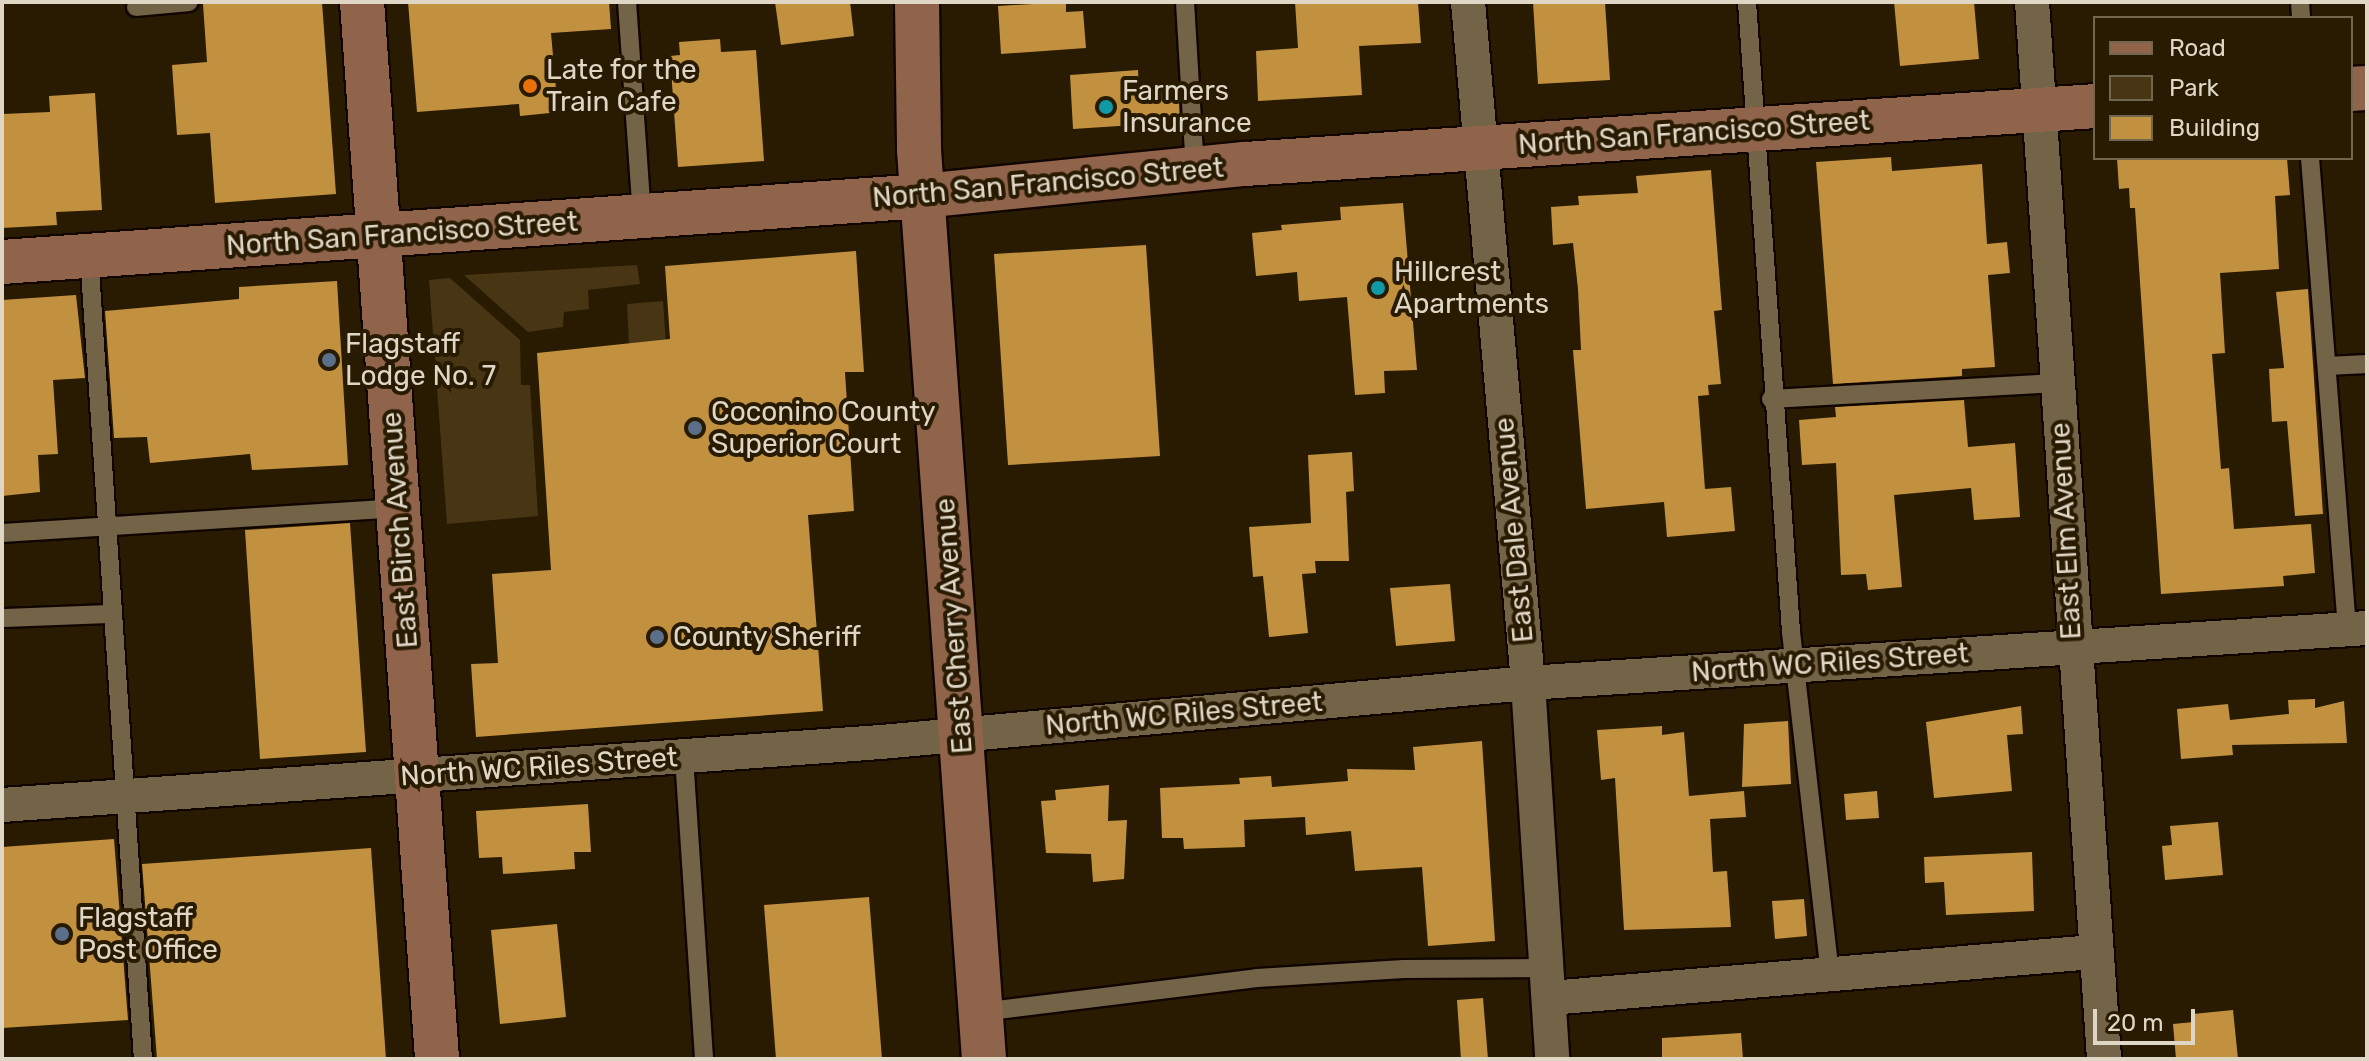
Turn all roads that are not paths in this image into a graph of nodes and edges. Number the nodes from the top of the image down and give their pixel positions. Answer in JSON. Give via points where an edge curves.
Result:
{"nodes":[{"id":1,"x":189,"y":2,"type":"edge"},
{"id":2,"x":362,"y":2,"type":"edge"},
{"id":3,"x":627,"y":2,"type":"edge"},
{"id":4,"x":917,"y":2,"type":"edge"},
{"id":5,"x":1185,"y":2,"type":"edge"},
{"id":6,"x":1468,"y":2,"type":"edge"},
{"id":7,"x":1747,"y":2,"type":"edge"},
{"id":8,"x":2032,"y":2,"type":"edge"},
{"id":9,"x":136,"y":7,"type":"dead end"},
{"id":10,"x":2093,"y":106,"type":"edge"},
{"id":11,"x":2040,"y":109,"type":"junction"},
{"id":12,"x":1752,"y":129,"type":"junction"},
{"id":13,"x":1479,"y":147,"type":"junction"},
{"id":14,"x":2310,"y":160,"type":"edge"},
{"id":15,"x":1195,"y":170,"type":"junction"},
{"id":16,"x":922,"y":196,"type":"junction"},
{"id":17,"x":642,"y":218,"type":"junction"},
{"id":18,"x":379,"y":235,"type":"junction"},
{"id":19,"x":89,"y":255,"type":"junction"},
{"id":20,"x":2,"y":262,"type":"edge"},
{"id":21,"x":2367,"y":364,"type":"edge"},
{"id":22,"x":2327,"y":366,"type":"junction"},
{"id":23,"x":2057,"y":383,"type":"junction"},
{"id":24,"x":1771,"y":399,"type":"junction"},
{"id":25,"x":399,"y":508,"type":"junction"},
{"id":26,"x":107,"y":526,"type":"junction"},
{"id":27,"x":2,"y":533,"type":"edge"},
{"id":28,"x":113,"y":614,"type":"junction"},
{"id":29,"x":2,"y":618,"type":"edge"},
{"id":30,"x":2357,"y":629,"type":"edge"},
{"id":31,"x":2073,"y":647,"type":"junction"},
{"id":32,"x":1793,"y":666,"type":"junction"},
{"id":33,"x":1528,"y":683,"type":"junction"},
{"id":34,"x":960,"y":735,"type":"junction"},
{"id":35,"x":684,"y":757,"type":"junction"},
{"id":36,"x":417,"y":776,"type":"junction"},
{"id":37,"x":125,"y":798,"type":"junction"},
{"id":38,"x":2,"y":805,"type":"edge"},
{"id":39,"x":2093,"y":952,"type":"junction"},
{"id":40,"x":1830,"y":975,"type":"junction"},
{"id":41,"x":1549,"y":983,"type":"junction"},
{"id":42,"x":980,"y":1012,"type":"junction"},
{"id":43,"x":143,"y":1059,"type":"edge"},
{"id":44,"x":437,"y":1059,"type":"edge"},
{"id":45,"x":704,"y":1059,"type":"edge"},
{"id":46,"x":984,"y":1059,"type":"edge"},
{"id":47,"x":1552,"y":1059,"type":"edge"},
{"id":48,"x":2104,"y":1059,"type":"edge"}],
"edges":[{"from":1,"to":9,"type":"lane"},
{"from":2,"to":18,"type":"street","name":"East Birch Avenue"},
{"from":3,"to":17,"type":"lane"},
{"from":4,"to":16,"type":"street","name":"East Cherry Avenue"},
{"from":5,"to":15,"type":"lane"},
{"from":6,"to":13,"type":"street","name":"East Dale Avenue"},
{"from":7,"to":12,"type":"lane"},
{"from":8,"to":11,"type":"street","name":"East Elm Avenue"},
{"from":10,"to":11,"type":"street","name":"North San Francisco Street"},
{"from":11,"to":12,"type":"street","name":"North San Francisco Street"},
{"from":11,"to":23,"type":"street","name":"East Elm Avenue"},
{"from":12,"to":13,"type":"street","name":"North San Francisco Street"},
{"from":12,"to":24,"type":"lane"},
{"from":13,"to":15,"type":"street","name":"North San Francisco Street"},
{"from":13,"to":33,"type":"street","name":"East Dale Avenue"},
{"from":14,"to":22,"type":"lane"},
{"from":15,"to":16,"type":"street","name":"North San Francisco Street"},
{"from":16,"to":17,"type":"street","name":"North San Francisco Street"},
{"from":16,"to":34,"type":"street","name":"East Cherry Avenue"},
{"from":17,"to":18,"type":"street","name":"North San Francisco Street"},
{"from":18,"to":19,"type":"street","name":"North San Francisco Street"},
{"from":18,"to":25,"type":"street","name":"East Birch Avenue"},
{"from":19,"to":20,"type":"street","name":"North San Francisco Street"},
{"from":19,"to":26,"type":"lane"},
{"from":21,"to":22,"type":"lane"},
{"from":22,"to":30,"type":"lane"},
{"from":23,"to":24,"type":"lane"},
{"from":23,"to":31,"type":"street","name":"East Elm Avenue"},
{"from":24,"to":32,"type":"lane"},
{"from":25,"to":26,"type":"lane"},
{"from":25,"to":36,"type":"street","name":"East Birch Avenue"},
{"from":26,"to":27,"type":"lane"},
{"from":26,"to":28,"type":"lane"},
{"from":28,"to":29,"type":"lane"},
{"from":28,"to":37,"type":"lane"},
{"from":30,"to":31,"type":"street","name":"North WC Riles Street"},
{"from":31,"to":32,"type":"street","name":"North WC Riles Street"},
{"from":31,"to":39,"type":"street","name":"East Elm Avenue"},
{"from":32,"to":33,"type":"street","name":"North WC Riles Street"},
{"from":32,"to":40,"type":"lane"},
{"from":33,"to":34,"type":"street","name":"North WC Riles Street"},
{"from":33,"to":41,"type":"street","name":"East Dale Avenue"},
{"from":34,"to":35,"type":"street","name":"North WC Riles Street"},
{"from":34,"to":42,"type":"street","name":"East Cherry Avenue"},
{"from":35,"to":36,"type":"street","name":"North WC Riles Street"},
{"from":35,"to":45,"type":"lane"},
{"from":36,"to":37,"type":"street","name":"North WC Riles Street"},
{"from":36,"to":44,"type":"street","name":"East Birch Avenue"},
{"from":37,"to":38,"type":"street","name":"North WC Riles Street"},
{"from":37,"to":43,"type":"lane"},
{"from":39,"to":40,"type":"street"},
{"from":39,"to":48,"type":"street","name":"East Elm Avenue"},
{"from":40,"to":41,"type":"street"},
{"from":41,"to":42,"type":"lane","via":[[1404,969],[1257,978]]},
{"from":41,"to":47,"type":"street","name":"East Dale Avenue"},
{"from":42,"to":46,"type":"street","name":"East Cherry Avenue"}]}
